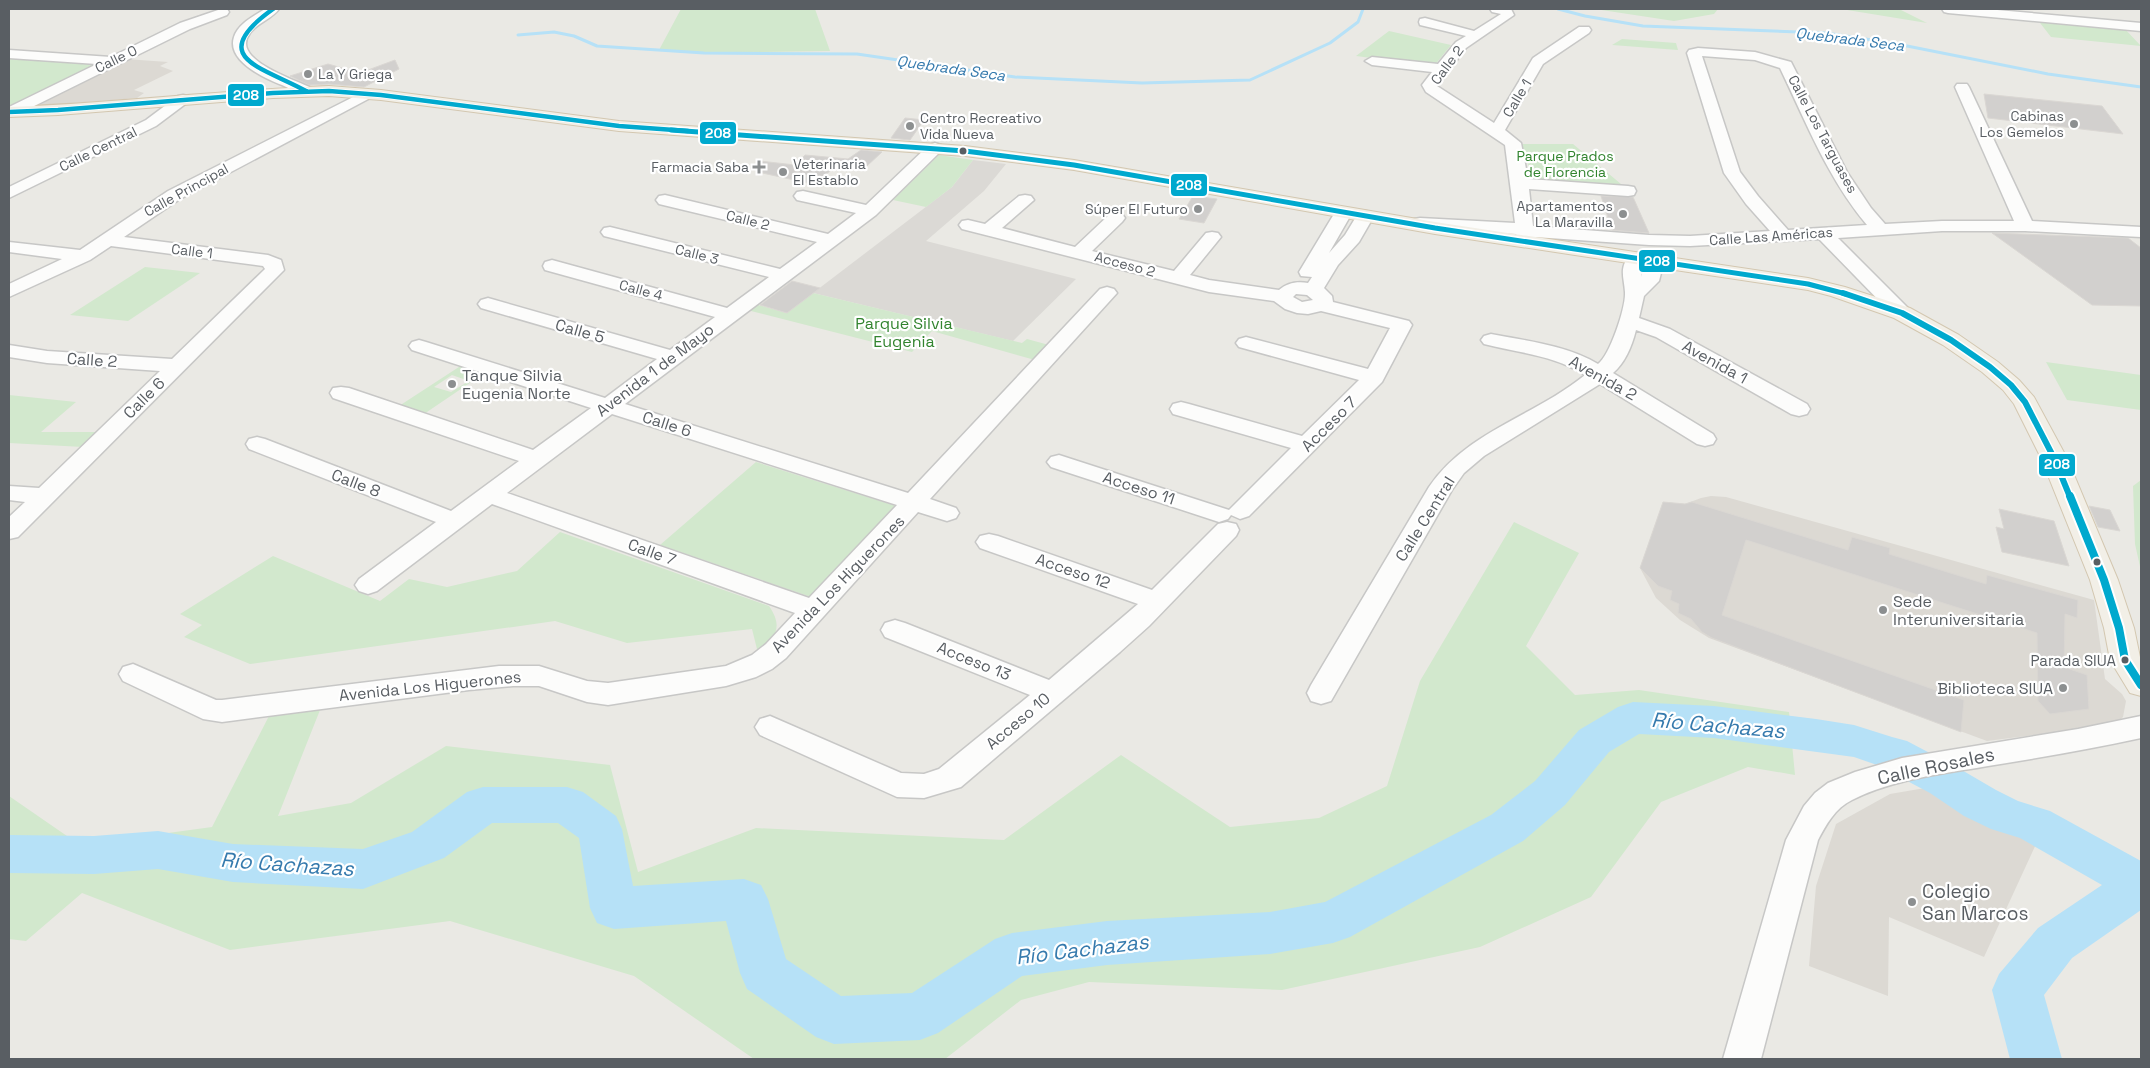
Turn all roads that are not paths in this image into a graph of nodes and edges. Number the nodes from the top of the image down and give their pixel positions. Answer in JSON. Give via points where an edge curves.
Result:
{"nodes":[{"id":1,"x":202,"y":9,"type":"edge"},
{"id":2,"x":1948,"y":9,"type":"edge"},
{"id":3,"x":2047,"y":9,"type":"edge"},
{"id":4,"x":1978,"y":10,"type":"edge"},
{"id":5,"x":223,"y":12,"type":"junction"},
{"id":6,"x":268,"y":12,"type":"edge"},
{"id":7,"x":1501,"y":12,"type":"edge"},
{"id":8,"x":2078,"y":21,"type":"junction"},
{"id":9,"x":1425,"y":22,"type":"dead end"},
{"id":10,"x":2141,"y":27,"type":"edge"},
{"id":11,"x":1584,"y":30,"type":"dead end"},
{"id":12,"x":1476,"y":35,"type":"junction"},
{"id":13,"x":9,"y":54,"type":"edge"},
{"id":14,"x":113,"y":61,"type":"junction"},
{"id":15,"x":1372,"y":61,"type":"dead end"},
{"id":16,"x":1441,"y":69,"type":"junction"},
{"id":17,"x":1962,"y":87,"type":"dead end"},
{"id":18,"x":306,"y":91,"type":"junction"},
{"id":19,"x":367,"y":94,"type":"junction"},
{"id":20,"x":183,"y":100,"type":"junction"},
{"id":21,"x":10,"y":112,"type":"edge"},
{"id":22,"x":1497,"y":131,"type":"junction"},
{"id":23,"x":935,"y":148,"type":"junction"},
{"id":24,"x":1520,"y":183,"type":"junction"},
{"id":25,"x":1628,"y":191,"type":"dead end"},
{"id":26,"x":9,"y":193,"type":"edge"},
{"id":27,"x":804,"y":196,"type":"dead end"},
{"id":28,"x":665,"y":200,"type":"dead end"},
{"id":29,"x":1025,"y":200,"type":"dead end"},
{"id":30,"x":870,"y":211,"type":"junction"},
{"id":31,"x":1116,"y":218,"type":"dead end"},
{"id":32,"x":1339,"y":220,"type":"junction"},
{"id":33,"x":1362,"y":223,"type":"junction"},
{"id":34,"x":968,"y":225,"type":"dead end"},
{"id":35,"x":2025,"y":226,"type":"junction"},
{"id":36,"x":1880,"y":228,"type":"junction"},
{"id":37,"x":989,"y":230,"type":"junction"},
{"id":38,"x":610,"y":232,"type":"dead end"},
{"id":39,"x":2141,"y":232,"type":"edge"},
{"id":40,"x":1823,"y":233,"type":"junction"},
{"id":41,"x":1526,"y":235,"type":"junction"},
{"id":42,"x":1784,"y":236,"type":"junction"},
{"id":43,"x":1212,"y":237,"type":"dead end"},
{"id":44,"x":109,"y":240,"type":"junction"},
{"id":45,"x":830,"y":240,"type":"junction"},
{"id":46,"x":1575,"y":241,"type":"junction"},
{"id":47,"x":9,"y":247,"type":"edge"},
{"id":48,"x":1080,"y":252,"type":"junction"},
{"id":49,"x":83,"y":256,"type":"junction"},
{"id":50,"x":1646,"y":260,"type":"junction"},
{"id":51,"x":1322,"y":261,"type":"junction"},
{"id":52,"x":274,"y":264,"type":"joint"},
{"id":53,"x":552,"y":266,"type":"dead end"},
{"id":54,"x":783,"y":275,"type":"junction"},
{"id":55,"x":1178,"y":278,"type":"junction"},
{"id":56,"x":9,"y":291,"type":"edge"},
{"id":57,"x":1107,"y":293,"type":"dead end"},
{"id":58,"x":1312,"y":294,"type":"junction"},
{"id":59,"x":488,"y":304,"type":"dead end"},
{"id":60,"x":1902,"y":312,"type":"junction"},
{"id":61,"x":730,"y":315,"type":"junction"},
{"id":62,"x":1628,"y":321,"type":"junction"},
{"id":63,"x":1491,"y":340,"type":"dead end"},
{"id":64,"x":1246,"y":343,"type":"dead end"},
{"id":65,"x":419,"y":346,"type":"dead end"},
{"id":66,"x":9,"y":351,"type":"edge"},
{"id":67,"x":672,"y":357,"type":"junction"},
{"id":68,"x":176,"y":366,"type":"junction"},
{"id":69,"x":1601,"y":374,"type":"junction"},
{"id":70,"x":1374,"y":377,"type":"junction"},
{"id":71,"x":341,"y":393,"type":"dead end"},
{"id":72,"x":608,"y":405,"type":"junction"},
{"id":73,"x":1180,"y":409,"type":"dead end"},
{"id":74,"x":1799,"y":409,"type":"dead end"},
{"id":75,"x":1705,"y":440,"type":"dead end"},
{"id":76,"x":257,"y":444,"type":"dead end"},
{"id":77,"x":1307,"y":445,"type":"junction"},
{"id":78,"x":536,"y":458,"type":"junction"},
{"id":79,"x":1058,"y":462,"type":"dead end"},
{"id":80,"x":9,"y":493,"type":"edge"},
{"id":81,"x":44,"y":496,"type":"junction"},
{"id":82,"x":489,"y":496,"type":"junction"},
{"id":83,"x":915,"y":503,"type":"junction"},
{"id":84,"x":947,"y":513,"type":"dead end"},
{"id":85,"x":1229,"y":518,"type":"junction"},
{"id":86,"x":455,"y":521,"type":"junction"},
{"id":87,"x":9,"y":531,"type":"edge"},
{"id":88,"x":989,"y":542,"type":"dead end"},
{"id":89,"x":368,"y":585,"type":"dead end"},
{"id":90,"x":1157,"y":601,"type":"junction"},
{"id":91,"x":814,"y":610,"type":"junction"},
{"id":92,"x":895,"y":630,"type":"dead end"},
{"id":93,"x":133,"y":674,"type":"dead end"},
{"id":94,"x":2141,"y":685,"type":"edge"},
{"id":95,"x":1053,"y":693,"type":"junction"},
{"id":96,"x":1321,"y":693,"type":"dead end"},
{"id":97,"x":770,"y":727,"type":"dead end"},
{"id":98,"x":2141,"y":727,"type":"edge"},
{"id":99,"x":1742,"y":1059,"type":"edge"}],
"edges":[{"from":1,"to":5,"type":"street"},
{"from":2,"to":4,"type":"street"},
{"from":3,"to":8,"type":"street"},
{"from":4,"to":8,"type":"street"},
{"from":5,"to":6,"type":"street"},
{"from":5,"to":14,"type":"street","name":"Calle 0","via":[[185,26]]},
{"from":6,"to":18,"type":"street","via":[[241,37],[239,43],[245,57],[271,76]]},
{"from":7,"to":12,"type":"street","name":"Calle 2"},
{"from":8,"to":10,"type":"street"},
{"from":9,"to":12,"type":"street"},
{"from":11,"to":22,"type":"street","name":"Calle 1","via":[[1538,62]]},
{"from":12,"to":16,"type":"street","name":"Calle 2","via":[[1461,45]]},
{"from":13,"to":14,"type":"street"},
{"from":14,"to":21,"type":"street","name":"Calle 0"},
{"from":15,"to":16,"type":"street"},
{"from":16,"to":22,"type":"street","name":"Calle 2","via":[[1429,85],[1431,89]]},
{"from":17,"to":35,"type":"street"},
{"from":18,"to":19,"type":"main road"},
{"from":18,"to":20,"type":"main road"},
{"from":19,"to":23,"type":"main road","via":[[619,126]]},
{"from":19,"to":44,"type":"street","name":"Calle Principal","via":[[174,195]]},
{"from":20,"to":21,"type":"main road"},
{"from":20,"to":26,"type":"street","name":"Calle Central","via":[[151,123]]},
{"from":22,"to":24,"type":"street","name":"Calle 1","via":[[1512,143]]},
{"from":23,"to":30,"type":"street","name":"Avenida 1 de Mayo"},
{"from":23,"to":32,"type":"main road","via":[[1074,165]]},
{"from":24,"to":25,"type":"street"},
{"from":24,"to":41,"type":"street","name":"Calle 1"},
{"from":27,"to":30,"type":"street"},
{"from":28,"to":45,"type":"street","name":"Calle 2"},
{"from":29,"to":37,"type":"street"},
{"from":30,"to":45,"type":"street","name":"Avenida 1 de Mayo"},
{"from":31,"to":48,"type":"street"},
{"from":32,"to":33,"type":"main road"},
{"from":32,"to":51,"type":"street"},
{"from":33,"to":41,"type":"main road","via":[[1402,222]]},
{"from":33,"to":51,"type":"street","via":[[1346,247]]},
{"from":34,"to":37,"type":"street","name":"Acceso 2"},
{"from":35,"to":36,"type":"street","name":"Calle Las Américas"},
{"from":35,"to":39,"type":"street","name":"Calle Las Américas"},
{"from":36,"to":40,"type":"street","name":"Calle Las Américas"},
{"from":36,"to":42,"type":"street","name":"Calle Los Targuases","via":[[1867,215],[1839,171],[1786,65],[1764,58],[1694,53],[1732,173]]},
{"from":37,"to":48,"type":"street","name":"Acceso 2"},
{"from":38,"to":54,"type":"street","name":"Calle 3"},
{"from":40,"to":42,"type":"street","name":"Calle Las Américas"},
{"from":40,"to":60,"type":"street"},
{"from":41,"to":46,"type":"main road"},
{"from":42,"to":46,"type":"street","name":"Calle Las Américas","via":[[1690,241]]},
{"from":43,"to":55,"type":"street"},
{"from":44,"to":49,"type":"street","name":"Calle Principal"},
{"from":44,"to":52,"type":"street","name":"Calle 1"},
{"from":45,"to":54,"type":"street","name":"Avenida 1 de Mayo"},
{"from":46,"to":50,"type":"main road"},
{"from":47,"to":49,"type":"street"},
{"from":48,"to":55,"type":"street","name":"Acceso 2"},
{"from":49,"to":56,"type":"street","name":"Calle Principal"},
{"from":50,"to":60,"type":"main road","via":[[1808,284]]},
{"from":50,"to":62,"type":"street","name":"Calle Central","via":[[1649,281],[1635,294]]},
{"from":51,"to":58,"type":"street"},
{"from":52,"to":68,"type":"street","name":"Calle 6","via":[[275,270]]},
{"from":53,"to":61,"type":"street","name":"Calle 4"},
{"from":54,"to":61,"type":"street","name":"Avenida 1 de Mayo"},
{"from":55,"to":58,"type":"street","name":"Acceso 2","via":[[1209,286],[1283,296],[1286,302],[1296,307],[1309,308]]},
{"from":57,"to":83,"type":"street","name":"Avenida Los Higuerones"},
{"from":58,"to":70,"type":"street","name":"Acceso 7","via":[[1402,325]]},
{"from":59,"to":67,"type":"street","name":"Calle 5"},
{"from":60,"to":94,"type":"main road","via":[[1990,367],[2025,402],[2054,458],[2104,580],[2128,669]]},
{"from":61,"to":67,"type":"street","name":"Avenida 1 de Mayo"},
{"from":62,"to":69,"type":"street","name":"Calle Central","via":[[1619,353]]},
{"from":62,"to":74,"type":"street","name":"Avenida 1","via":[[1663,333]]},
{"from":63,"to":69,"type":"street","name":"Avenida 2","via":[[1558,354]]},
{"from":64,"to":70,"type":"street"},
{"from":65,"to":72,"type":"street","name":"Calle 6"},
{"from":66,"to":68,"type":"street","name":"Calle 2","via":[[47,357]]},
{"from":67,"to":72,"type":"street","name":"Avenida 1 de Mayo"},
{"from":68,"to":81,"type":"street","name":"Calle 6"},
{"from":69,"to":75,"type":"street","name":"Avenida 2"},
{"from":69,"to":96,"type":"street","name":"Calle Central","via":[[1476,451],[1456,468]]},
{"from":70,"to":77,"type":"street","name":"Acceso 7"},
{"from":71,"to":78,"type":"street"},
{"from":72,"to":78,"type":"street","name":"Avenida 1 de Mayo"},
{"from":72,"to":83,"type":"street","name":"Calle 6"},
{"from":73,"to":77,"type":"street"},
{"from":76,"to":86,"type":"street","name":"Calle 8"},
{"from":77,"to":85,"type":"street","name":"Acceso 7"},
{"from":78,"to":82,"type":"street","name":"Avenida 1 de Mayo"},
{"from":79,"to":85,"type":"street","name":"Acceso 11"},
{"from":80,"to":81,"type":"street"},
{"from":81,"to":87,"type":"street","name":"Calle 6"},
{"from":82,"to":86,"type":"street","name":"Avenida 1 de Mayo"},
{"from":82,"to":91,"type":"street","name":"Calle 7"},
{"from":83,"to":84,"type":"street","name":"Calle 6"},
{"from":83,"to":91,"type":"street","name":"Avenida Los Higuerones"},
{"from":85,"to":90,"type":"street","name":"Acceso 10"},
{"from":86,"to":89,"type":"street","name":"Avenida 1 de Mayo"},
{"from":88,"to":90,"type":"street","name":"Acceso 12"},
{"from":90,"to":95,"type":"street","name":"Acceso 10"},
{"from":91,"to":93,"type":"street","name":"Avenida Los Higuerones","via":[[776,651],[746,670],[608,694],[581,691],[558,680],[528,675],[213,711]]},
{"from":92,"to":95,"type":"street","name":"Acceso 13"},
{"from":95,"to":97,"type":"street","name":"Acceso 10","via":[[950,778],[918,788],[898,785]]},
{"from":98,"to":99,"type":"street","name":"Calle Rosales","via":[[1902,770],[1866,781],[1826,802],[1802,840],[1792,869]]}]}
